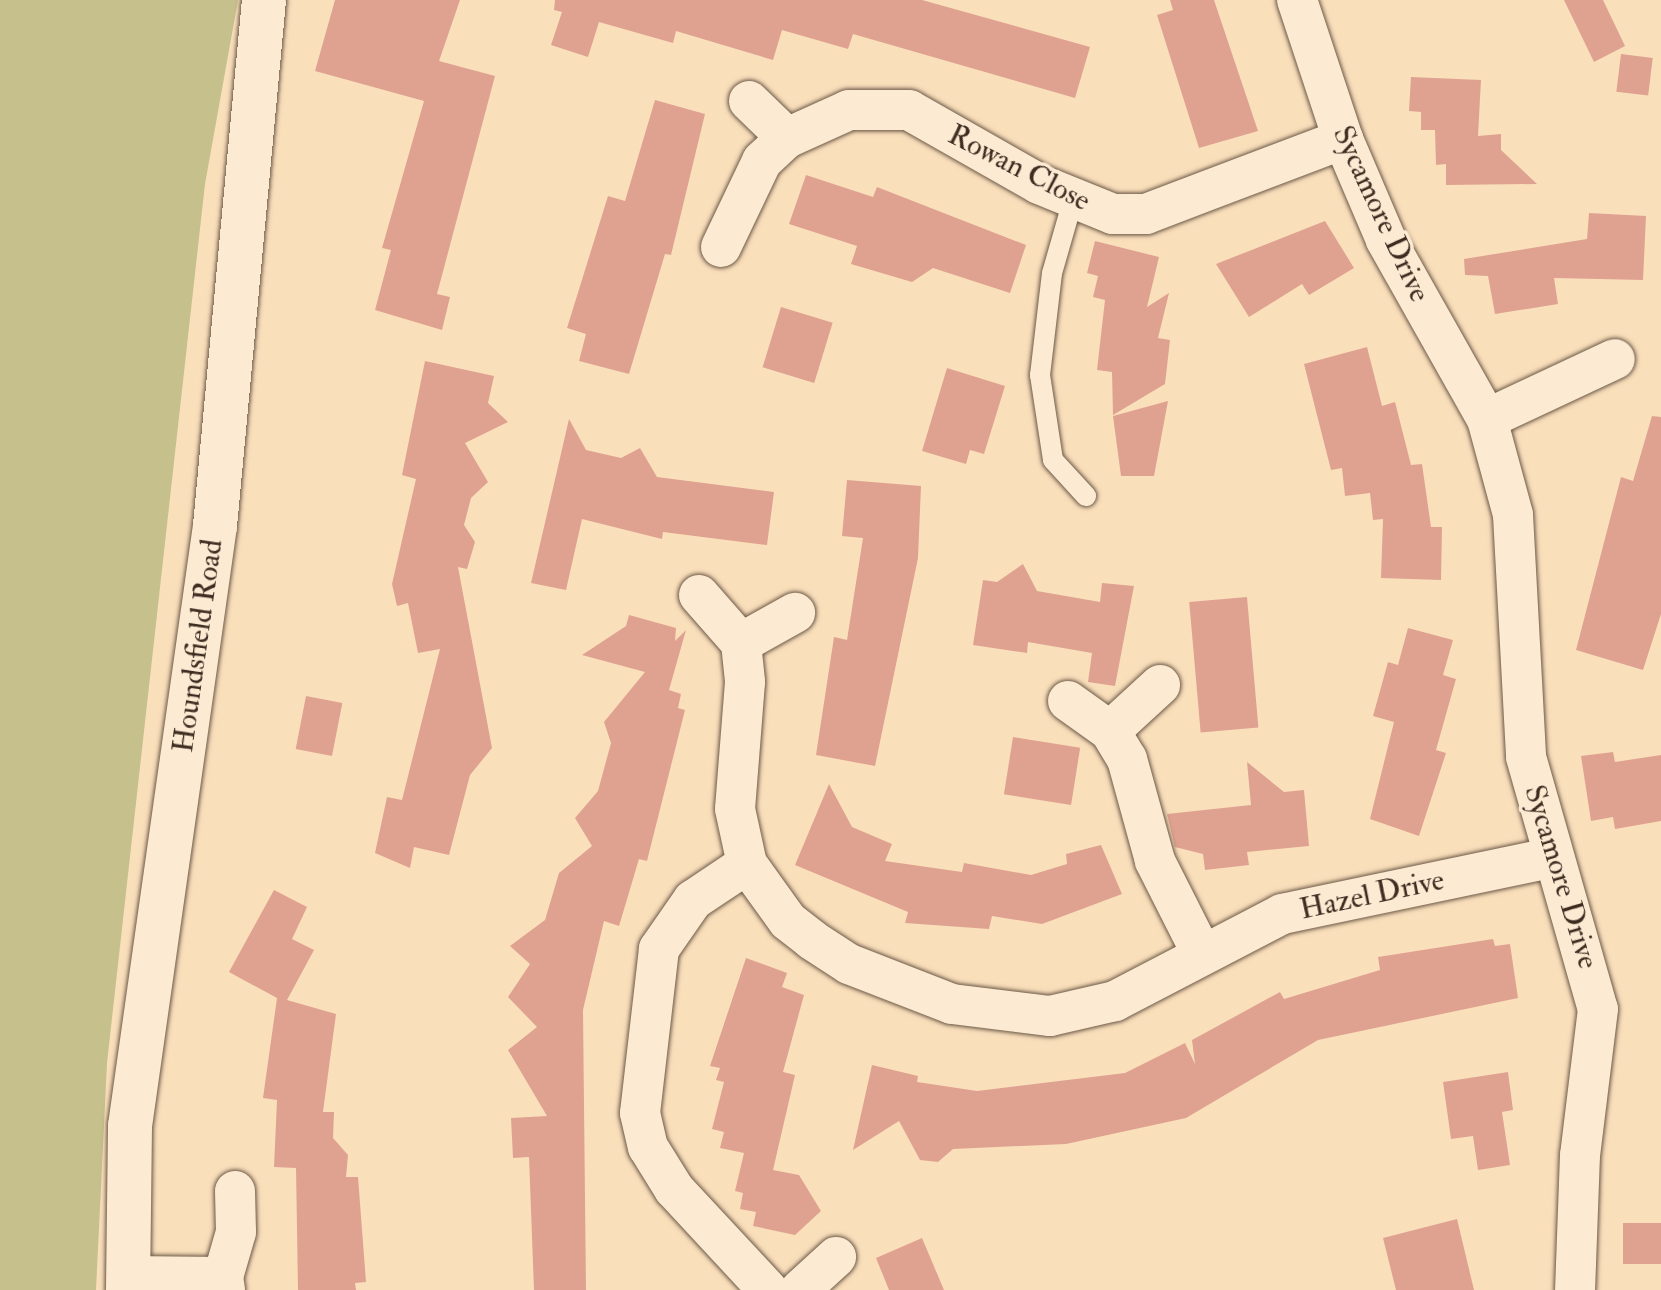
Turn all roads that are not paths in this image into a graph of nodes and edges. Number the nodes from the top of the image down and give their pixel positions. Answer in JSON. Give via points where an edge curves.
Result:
{"nodes":[{"id":1,"x":264,"y":0,"type":"edge"},
{"id":2,"x":1297,"y":0,"type":"edge"},
{"id":3,"x":749,"y":101,"type":"dead end"},
{"id":4,"x":787,"y":138,"type":"junction"},
{"id":5,"x":1343,"y":139,"type":"junction"},
{"id":6,"x":1073,"y":200,"type":"junction"},
{"id":7,"x":721,"y":247,"type":"dead end"},
{"id":8,"x":1615,"y":359,"type":"dead end"},
{"id":9,"x":1487,"y":419,"type":"junction"},
{"id":10,"x":1086,"y":496,"type":"dead end"},
{"id":11,"x":699,"y":595,"type":"dead end"},
{"id":12,"x":795,"y":613,"type":"dead end"},
{"id":13,"x":741,"y":643,"type":"junction"},
{"id":14,"x":1160,"y":685,"type":"dead end"},
{"id":15,"x":1068,"y":701,"type":"dead end"},
{"id":16,"x":1110,"y":731,"type":"junction"},
{"id":17,"x":1550,"y":858,"type":"junction"},
{"id":18,"x":747,"y":864,"type":"junction"},
{"id":19,"x":1202,"y":954,"type":"junction"},
{"id":20,"x":235,"y":1191,"type":"dead end"},
{"id":21,"x":836,"y":1257,"type":"dead end"},
{"id":22,"x":128,"y":1283,"type":"edge"},
{"id":23,"x":224,"y":1284,"type":"edge"},
{"id":24,"x":768,"y":1290,"type":"edge"},
{"id":25,"x":800,"y":1290,"type":"edge"},
{"id":26,"x":1575,"y":1290,"type":"edge"}],
"edges":[{"from":1,"to":22,"type":"street","name":"Houndsfield Road","via":[[215,526],[130,1126]]},
{"from":2,"to":5,"type":"street","name":"Sycamore Drive"},
{"from":3,"to":4,"type":"street"},
{"from":4,"to":6,"type":"street","name":"Rowan Close","via":[[849,110],[909,110]]},
{"from":4,"to":7,"type":"street","name":"Rowan Close","via":[[751,175]]},
{"from":5,"to":6,"type":"street","name":"Rowan Close","via":[[1146,214],[1113,214]]},
{"from":5,"to":9,"type":"street","name":"Sycamore Drive","via":[[1386,240]]},
{"from":6,"to":10,"type":"lane","via":[[1052,273],[1040,375],[1053,460]]},
{"from":8,"to":9,"type":"street"},
{"from":9,"to":17,"type":"street","name":"Sycamore Drive","via":[[1513,515],[1524,601],[1523,729]]},
{"from":11,"to":13,"type":"street"},
{"from":12,"to":13,"type":"street"},
{"from":13,"to":18,"type":"street","name":"Hazel Drive","via":[[745,682],[735,809]]},
{"from":14,"to":16,"type":"street"},
{"from":15,"to":16,"type":"street"},
{"from":16,"to":19,"type":"street","via":[[1127,759],[1155,861]]},
{"from":17,"to":19,"type":"street","name":"Hazel Drive","via":[[1282,914]]},
{"from":17,"to":26,"type":"street","name":"Sycamore Drive","via":[[1589,960],[1598,1009],[1580,1155]]},
{"from":18,"to":19,"type":"street","name":"Hazel Drive","via":[[788,921],[812,940],[849,964],[952,1004],[1050,1016],[1115,1001]]},
{"from":18,"to":24,"type":"street","via":[[693,900],[659,949],[639,1071],[640,1113],[648,1147],[674,1189]]},
{"from":20,"to":23,"type":"street","via":[[236,1232]]},
{"from":21,"to":25,"type":"street"},
{"from":22,"to":23,"type":"street"}]}
